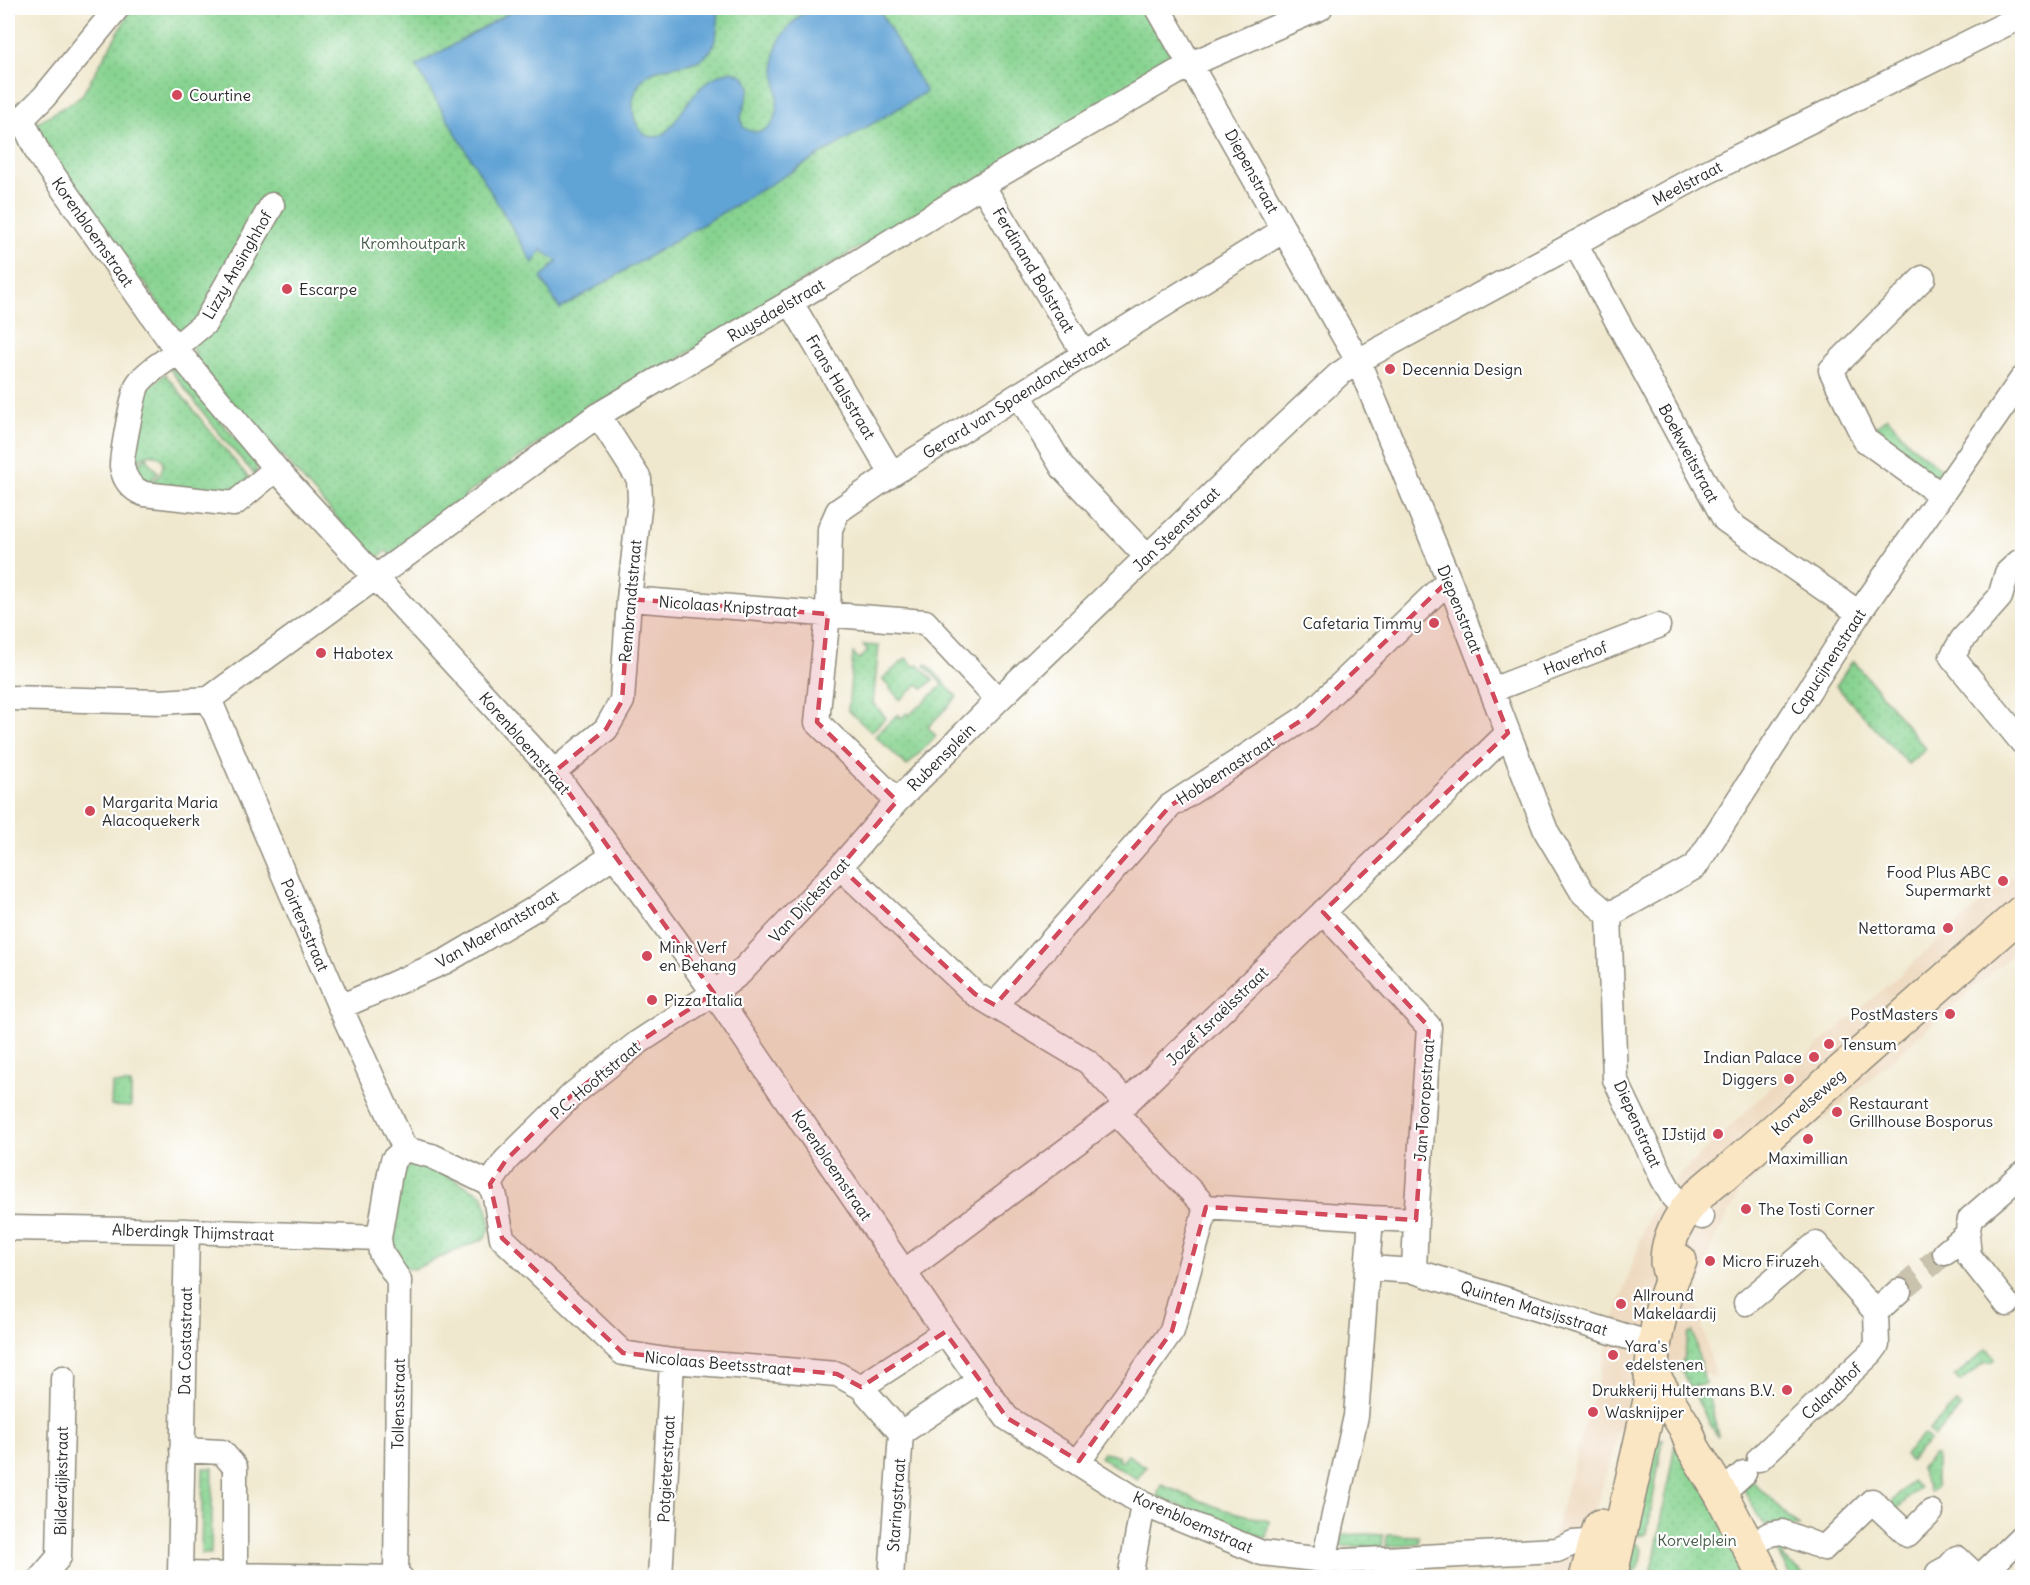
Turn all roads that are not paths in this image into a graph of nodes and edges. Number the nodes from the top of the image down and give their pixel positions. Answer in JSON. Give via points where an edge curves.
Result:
{"nodes":[{"id":1,"x":117,"y":8,"type":"edge"},
{"id":2,"x":1158,"y":8,"type":"edge"},
{"id":3,"x":1320,"y":8,"type":"edge"},
{"id":4,"x":2022,"y":16,"type":"edge"},
{"id":5,"x":1191,"y":64,"type":"junction"},
{"id":6,"x":15,"y":119,"type":"edge"},
{"id":7,"x":982,"y":185,"type":"junction"},
{"id":8,"x":272,"y":205,"type":"dead end"},
{"id":9,"x":1284,"y":230,"type":"junction"},
{"id":10,"x":1575,"y":243,"type":"junction"},
{"id":11,"x":1923,"y":278,"type":"dead end"},
{"id":12,"x":790,"y":301,"type":"junction"},
{"id":13,"x":177,"y":350,"type":"junction"},
{"id":14,"x":1085,"y":354,"type":"junction"},
{"id":15,"x":1358,"y":361,"type":"junction"},
{"id":16,"x":2022,"y":379,"type":"edge"},
{"id":17,"x":1018,"y":395,"type":"junction"},
{"id":18,"x":598,"y":415,"type":"junction"},
{"id":19,"x":276,"y":469,"type":"junction"},
{"id":20,"x":892,"y":474,"type":"junction"},
{"id":21,"x":1941,"y":495,"type":"junction"},
{"id":22,"x":1147,"y":557,"type":"junction"},
{"id":23,"x":2022,"y":562,"type":"edge"},
{"id":24,"x":376,"y":579,"type":"junction"},
{"id":25,"x":1449,"y":580,"type":"junction"},
{"id":26,"x":2011,"y":595,"type":"edge"},
{"id":27,"x":628,"y":599,"type":"junction"},
{"id":28,"x":828,"y":614,"type":"junction"},
{"id":29,"x":1858,"y":614,"type":"junction"},
{"id":30,"x":1658,"y":626,"type":"dead end"},
{"id":31,"x":1492,"y":690,"type":"junction"},
{"id":32,"x":8,"y":698,"type":"edge"},
{"id":33,"x":209,"y":699,"type":"junction"},
{"id":34,"x":998,"y":700,"type":"junction"},
{"id":35,"x":1508,"y":733,"type":"junction"},
{"id":36,"x":2022,"y":742,"type":"edge"},
{"id":37,"x":554,"y":772,"type":"junction"},
{"id":38,"x":897,"y":801,"type":"junction"},
{"id":39,"x":614,"y":855,"type":"junction"},
{"id":40,"x":840,"y":867,"type":"junction"},
{"id":41,"x":1323,"y":912,"type":"junction"},
{"id":42,"x":2022,"y":912,"type":"edge"},
{"id":43,"x":1609,"y":915,"type":"junction"},
{"id":44,"x":714,"y":993,"type":"junction"},
{"id":45,"x":995,"y":1005,"type":"junction"},
{"id":46,"x":340,"y":1007,"type":"junction"},
{"id":47,"x":1122,"y":1108,"type":"junction"},
{"id":48,"x":405,"y":1149,"type":"junction"},
{"id":49,"x":2022,"y":1174,"type":"edge"},
{"id":50,"x":490,"y":1184,"type":"junction"},
{"id":51,"x":1206,"y":1207,"type":"junction"},
{"id":52,"x":1694,"y":1212,"type":"junction"},
{"id":53,"x":1371,"y":1218,"type":"junction"},
{"id":54,"x":1416,"y":1220,"type":"junction"},
{"id":55,"x":8,"y":1228,"type":"edge"},
{"id":56,"x":187,"y":1231,"type":"junction"},
{"id":57,"x":1966,"y":1235,"type":"junction"},
{"id":58,"x":379,"y":1238,"type":"junction"},
{"id":59,"x":1945,"y":1253,"type":"tunnel mouth"},
{"id":60,"x":1369,"y":1268,"type":"junction"},
{"id":61,"x":1414,"y":1270,"type":"junction"},
{"id":62,"x":904,"y":1272,"type":"junction"},
{"id":63,"x":1899,"y":1291,"type":"tunnel mouth"},
{"id":64,"x":1746,"y":1303,"type":"dead end"},
{"id":65,"x":2007,"y":1305,"type":"dead end"},
{"id":66,"x":1876,"y":1312,"type":"junction"},
{"id":67,"x":945,"y":1332,"type":"junction"},
{"id":68,"x":1652,"y":1358,"type":"junction"},
{"id":69,"x":672,"y":1361,"type":"junction"},
{"id":70,"x":63,"y":1378,"type":"dead end"},
{"id":71,"x":980,"y":1381,"type":"junction"},
{"id":72,"x":861,"y":1387,"type":"junction"},
{"id":73,"x":1635,"y":1427,"type":"junction"},
{"id":74,"x":901,"y":1433,"type":"junction"},
{"id":75,"x":1693,"y":1448,"type":"junction"},
{"id":76,"x":182,"y":1450,"type":"junction"},
{"id":77,"x":1078,"y":1461,"type":"junction"},
{"id":78,"x":1741,"y":1475,"type":"junction"},
{"id":79,"x":1143,"y":1504,"type":"junction"},
{"id":80,"x":1930,"y":1512,"type":"dead end"},
{"id":81,"x":2022,"y":1536,"type":"edge"},
{"id":82,"x":1749,"y":1546,"type":"junction"},
{"id":83,"x":1324,"y":1560,"type":"junction"},
{"id":84,"x":1602,"y":1563,"type":"edge"},
{"id":85,"x":1938,"y":1573,"type":"dead end"},
{"id":86,"x":235,"y":1575,"type":"junction"},
{"id":87,"x":180,"y":1576,"type":"edge"},
{"id":88,"x":398,"y":1577,"type":"edge"},
{"id":89,"x":41,"y":1578,"type":"edge"},
{"id":90,"x":660,"y":1578,"type":"edge"},
{"id":91,"x":891,"y":1578,"type":"edge"},
{"id":92,"x":1130,"y":1578,"type":"edge"},
{"id":93,"x":1765,"y":1578,"type":"edge"}],
"edges":[{"from":1,"to":6,"type":"street","via":[[44,98]]},
{"from":2,"to":5,"type":"street","name":"Diepenstraat"},
{"from":3,"to":5,"type":"street","name":"Ruysdaelstraat"},
{"from":4,"to":10,"type":"street","name":"Meelstraat"},
{"from":5,"to":7,"type":"street","name":"Ruysdaelstraat"},
{"from":5,"to":9,"type":"street","name":"Diepenstraat"},
{"from":6,"to":13,"type":"street","name":"Korenbloemstraat"},
{"from":7,"to":12,"type":"street","name":"Ruysdaelstraat"},
{"from":7,"to":14,"type":"street","name":"Ferdinand Bolstraat"},
{"from":8,"to":13,"type":"street","name":"Lizzy Ansinghhof","via":[[205,323]]},
{"from":9,"to":14,"type":"street","name":"Gerard van Spaendonckstraat"},
{"from":9,"to":15,"type":"street","name":"Diepenstraat"},
{"from":10,"to":15,"type":"street","name":"Meelstraat"},
{"from":10,"to":29,"type":"street","name":"Boekweitstraat","via":[[1725,520]]},
{"from":11,"to":21,"type":"street","via":[[1832,370],[1865,440]]},
{"from":12,"to":18,"type":"street","name":"Ruysdaelstraat"},
{"from":12,"to":20,"type":"street","name":"Frans Halsstraat"},
{"from":13,"to":19,"type":"street","name":"Korenbloemstraat"},
{"from":13,"to":19,"type":"street","via":[[136,386],[122,465],[133,490],[234,504]]},
{"from":14,"to":17,"type":"street","name":"Gerard van Spaendonckstraat"},
{"from":15,"to":22,"type":"street","name":"Jan Steenstraat","via":[[1338,375]]},
{"from":15,"to":25,"type":"street","name":"Diepenstraat"},
{"from":16,"to":21,"type":"street","name":"Capucijnenstraat"},
{"from":17,"to":20,"type":"street","name":"Gerard van Spaendonckstraat"},
{"from":17,"to":22,"type":"street","via":[[1063,468]]},
{"from":18,"to":24,"type":"street","name":"Ruysdaelstraat"},
{"from":18,"to":27,"type":"street","name":"Rembrandtstraat","via":[[639,479]]},
{"from":19,"to":24,"type":"street","name":"Korenbloemstraat"},
{"from":20,"to":28,"type":"street","name":"Gerard van Spaendonckstraat","via":[[837,511],[830,529]]},
{"from":21,"to":29,"type":"street","name":"Capucijnenstraat"},
{"from":22,"to":34,"type":"street","name":"Jan Steenstraat"},
{"from":23,"to":26,"type":"street","via":[[2007,573]]},
{"from":24,"to":33,"type":"street","name":"Ruysdaelstraat"},
{"from":24,"to":37,"type":"street","name":"Korenbloemstraat"},
{"from":25,"to":31,"type":"street","name":"Diepenstraat"},
{"from":25,"to":45,"type":"street","name":"Hobbemastraat","via":[[1308,716],[1170,806]]},
{"from":26,"to":36,"type":"street","via":[[1962,640],[1952,657]]},
{"from":27,"to":28,"type":"street","name":"Nicolaas Knipstraat"},
{"from":27,"to":37,"type":"street","name":"Rembrandtstraat","via":[[622,701],[606,729]]},
{"from":28,"to":34,"type":"street","via":[[925,622]]},
{"from":28,"to":38,"type":"street","name":"Rubensplein","via":[[817,722]]},
{"from":29,"to":43,"type":"street","name":"Capucijnenstraat","via":[[1695,867]]},
{"from":30,"to":31,"type":"street","name":"Haverhof"},
{"from":31,"to":35,"type":"street","name":"Diepenstraat"},
{"from":32,"to":33,"type":"street","via":[[161,702]]},
{"from":33,"to":46,"type":"street","name":"Poirtersstraat"},
{"from":34,"to":38,"type":"street","name":"Rubensplein"},
{"from":35,"to":41,"type":"street","name":"Jozef Israëlsstraat"},
{"from":35,"to":43,"type":"street","name":"Diepenstraat","via":[[1546,831],[1583,893]]},
{"from":37,"to":39,"type":"street","name":"Korenbloemstraat"},
{"from":38,"to":40,"type":"street","name":"Van Dijckstraat"},
{"from":39,"to":44,"type":"street","name":"Korenbloemstraat"},
{"from":39,"to":46,"type":"street","name":"Van Maerlantstraat","via":[[447,961]]},
{"from":40,"to":44,"type":"street","name":"Van Dijckstraat","via":[[740,973]]},
{"from":40,"to":45,"type":"street","via":[[975,994]]},
{"from":41,"to":47,"type":"street","name":"Jozef Israëlsstraat"},
{"from":41,"to":54,"type":"street","name":"Jan Tooropstraat","via":[[1429,1027]]},
{"from":42,"to":52,"type":"street","name":"Korvelseweg","via":[[1727,1172],[1720,1190]]},
{"from":43,"to":52,"type":"street","name":"Diepenstraat","via":[[1615,1079],[1673,1197]]},
{"from":44,"to":50,"type":"street","name":"P.C. Hooftstraat","via":[[639,1041],[573,1094],[506,1160]]},
{"from":44,"to":62,"type":"street","name":"Korenbloemstraat"},
{"from":45,"to":47,"type":"street","via":[[1088,1062]]},
{"from":46,"to":48,"type":"street","name":"Poirtersstraat"},
{"from":47,"to":51,"type":"street"},
{"from":47,"to":62,"type":"street","name":"Jozef Israëlsstraat"},
{"from":48,"to":50,"type":"street","via":[[432,1156]]},
{"from":48,"to":58,"type":"street","via":[[393,1160]]},
{"from":49,"to":57,"type":"street","via":[[1970,1220]]},
{"from":50,"to":69,"type":"street","name":"Nicolaas Beetsstraat","via":[[502,1238],[623,1353]]},
{"from":51,"to":53,"type":"street"},
{"from":51,"to":77,"type":"street","via":[[1172,1331]]},
{"from":52,"to":68,"type":"street","via":[[1671,1280]]},
{"from":53,"to":54,"type":"street"},
{"from":53,"to":60,"type":"street"},
{"from":54,"to":61,"type":"street","name":"Jan Tooropstraat"},
{"from":55,"to":56,"type":"street","name":"Alberdingk Thijmstraat"},
{"from":56,"to":58,"type":"street","name":"Alberdingk Thijmstraat"},
{"from":56,"to":76,"type":"street","name":"Da Costastraat"},
{"from":57,"to":59,"type":"street"},
{"from":57,"to":65,"type":"street","via":[[1969,1256]]},
{"from":58,"to":88,"type":"street","name":"Tollensstraat","via":[[381,1253],[399,1280]]},
{"from":60,"to":61,"type":"street","name":"Quinten Matsijsstraat"},
{"from":60,"to":83,"type":"street","via":[[1356,1416]]},
{"from":61,"to":68,"type":"street","name":"Quinten Matsijsstraat"},
{"from":62,"to":67,"type":"street","name":"Korenbloemstraat"},
{"from":63,"to":66,"type":"street"},
{"from":64,"to":66,"type":"street","via":[[1816,1244]]},
{"from":66,"to":78,"type":"street","name":"Calandhof","via":[[1877,1345],[1871,1353]]},
{"from":67,"to":71,"type":"street","name":"Korenbloemstraat"},
{"from":67,"to":72,"type":"street"},
{"from":68,"to":73,"type":"street","via":[[1651,1395]]},
{"from":68,"to":75,"type":"street"},
{"from":69,"to":72,"type":"street","name":"Nicolaas Beetsstraat","via":[[837,1374]]},
{"from":69,"to":90,"type":"street","name":"Potgieterstraat"},
{"from":70,"to":89,"type":"street","name":"Bilderdijkstraat","via":[[59,1557]]},
{"from":71,"to":74,"type":"street"},
{"from":71,"to":77,"type":"street","name":"Korenbloemstraat","via":[[1007,1418]]},
{"from":72,"to":74,"type":"street"},
{"from":73,"to":75,"type":"street","via":[[1664,1424]]},
{"from":73,"to":84,"type":"street"},
{"from":74,"to":91,"type":"street","name":"Staringstraat"},
{"from":75,"to":78,"type":"street"},
{"from":76,"to":86,"type":"street","via":[[222,1452],[235,1467]]},
{"from":76,"to":87,"type":"street","name":"Da Costastraat"},
{"from":77,"to":79,"type":"street","name":"Korenbloemstraat"},
{"from":78,"to":82,"type":"street"},
{"from":79,"to":83,"type":"street","name":"Korenbloemstraat","via":[[1262,1552]]},
{"from":79,"to":92,"type":"street"},
{"from":80,"to":82,"type":"street","via":[[1908,1535],[1872,1501],[1824,1548],[1782,1532]]},
{"from":81,"to":85,"type":"street","via":[[1984,1573],[1974,1574],[1957,1558]]},
{"from":82,"to":93,"type":"street"},
{"from":83,"to":84,"type":"street","name":"Korenbloemstraat","via":[[1557,1550],[1573,1543]]},
{"from":86,"to":87,"type":"street"},
{"from":86,"to":88,"type":"street"}]}
